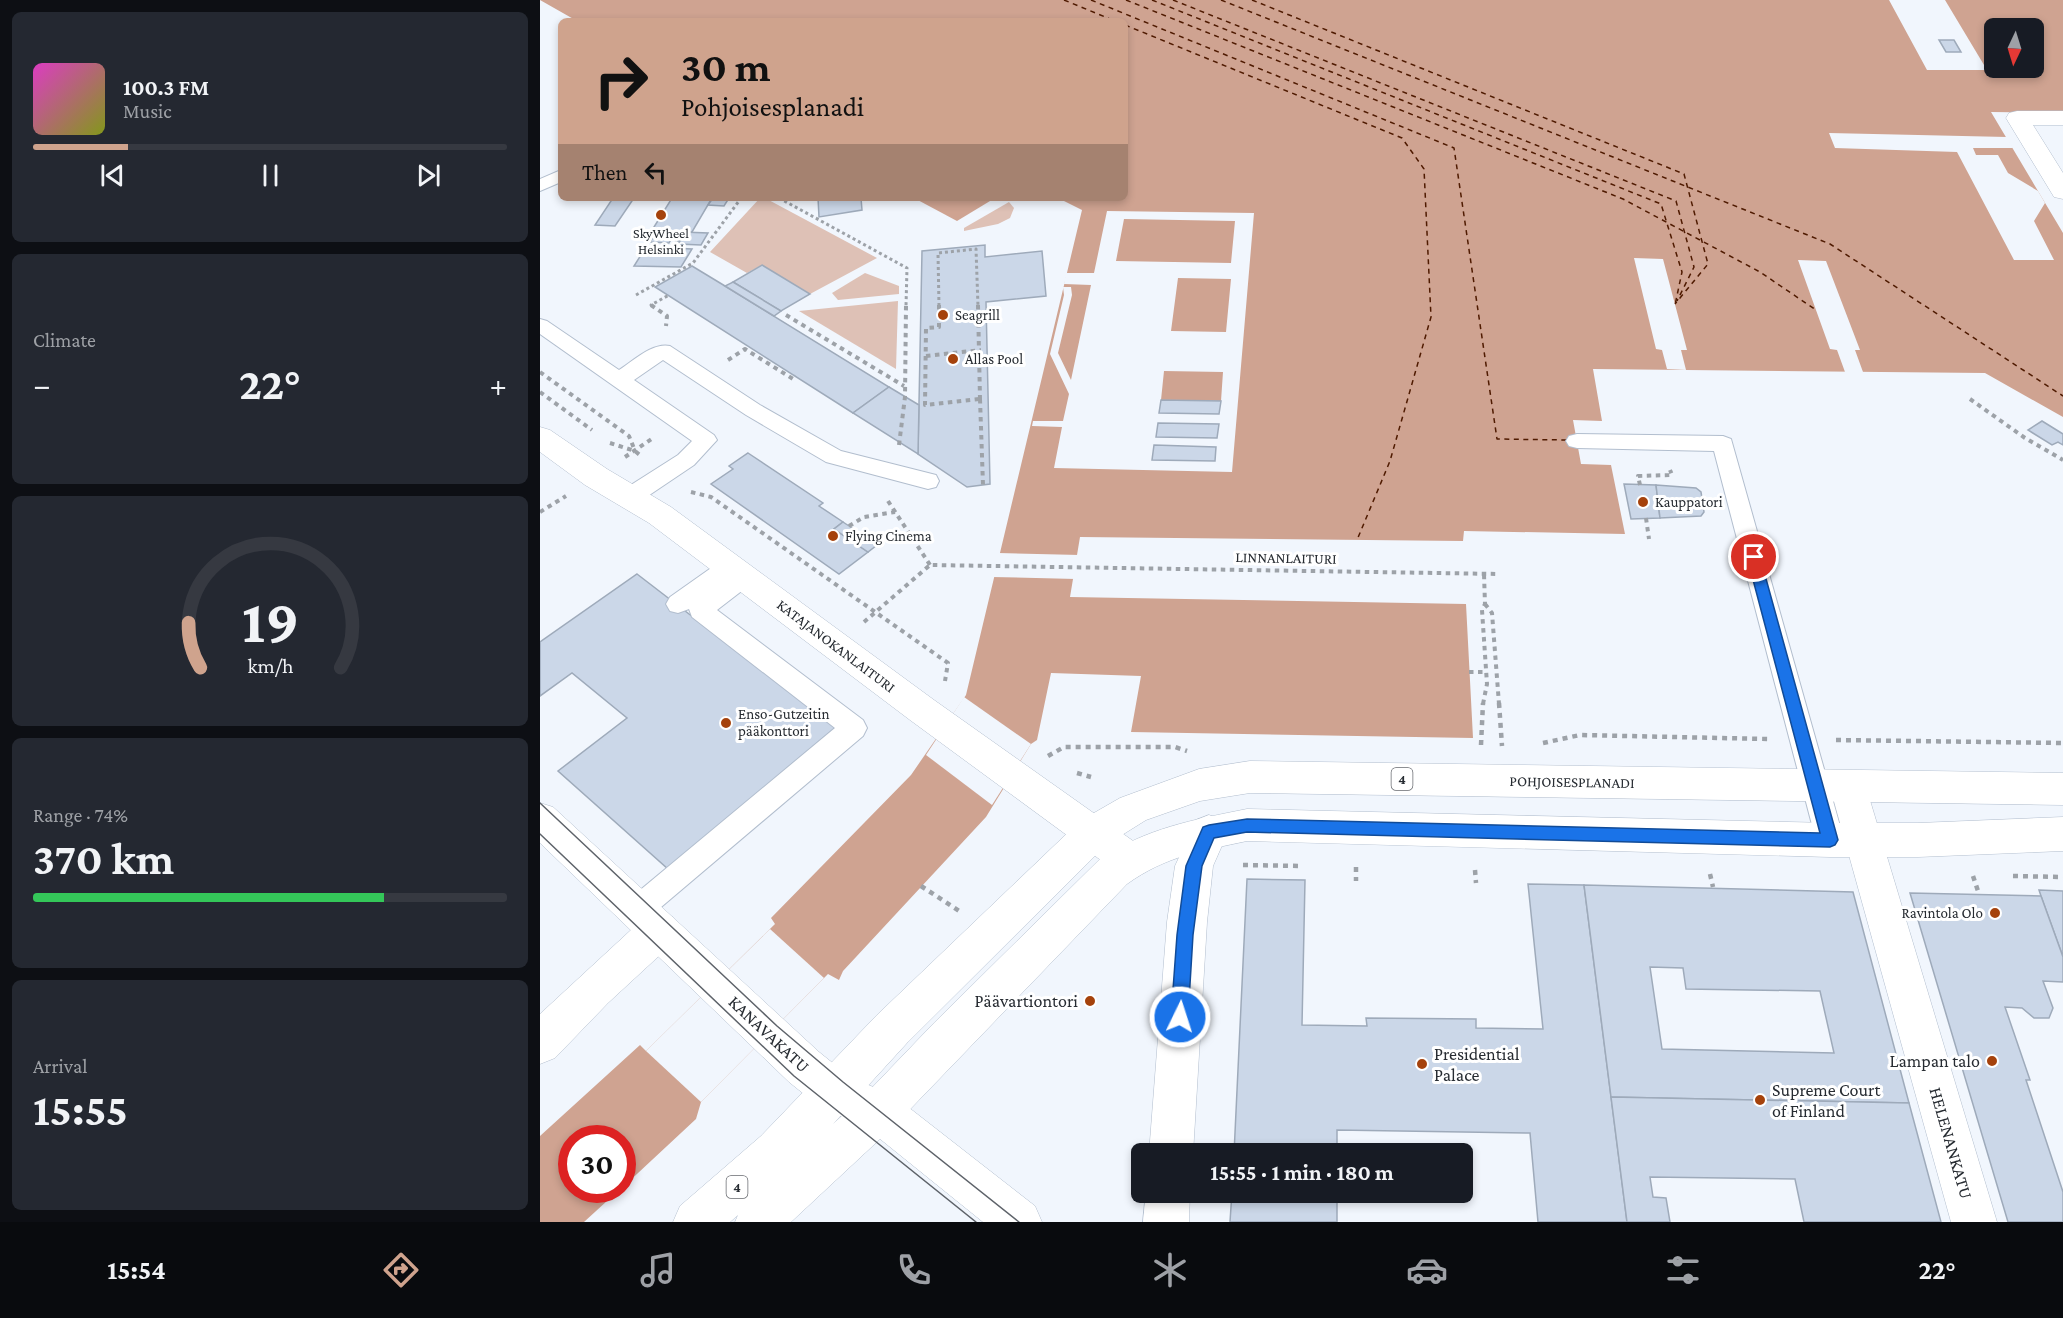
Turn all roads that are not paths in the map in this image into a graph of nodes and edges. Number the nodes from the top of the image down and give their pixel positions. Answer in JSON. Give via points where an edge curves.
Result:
{"nodes":[{"id":1,"x":2063,"y":118,"type":"edge"},
{"id":2,"x":558,"y":177,"type":"edge"},
{"id":3,"x":540,"y":186,"type":"edge"},
{"id":4,"x":2063,"y":192,"type":"edge"},
{"id":5,"x":540,"y":325,"type":"edge"},
{"id":6,"x":619,"y":380,"type":"junction"},
{"id":7,"x":540,"y":436,"type":"edge"},
{"id":8,"x":1577,"y":441,"type":"dead end"},
{"id":9,"x":928,"y":481,"type":"dead end"},
{"id":10,"x":631,"y":496,"type":"junction"},
{"id":11,"x":736,"y":572,"type":"junction"},
{"id":12,"x":678,"y":604,"type":"dead end"},
{"id":13,"x":1832,"y":787,"type":"junction"},
{"id":14,"x":2063,"y":789,"type":"edge"},
{"id":15,"x":540,"y":819,"type":"edge"},
{"id":16,"x":1093,"y":832,"type":"junction"},
{"id":17,"x":1209,"y":832,"type":"junction"},
{"id":18,"x":2063,"y":834,"type":"edge"},
{"id":19,"x":1847,"y":840,"type":"junction"},
{"id":20,"x":1130,"y":860,"type":"junction"},
{"id":21,"x":648,"y":920,"type":"junction"},
{"id":22,"x":540,"y":1043,"type":"edge"},
{"id":23,"x":835,"y":1092,"type":"junction"},
{"id":24,"x":879,"y":1111,"type":"junction"},
{"id":25,"x":1172,"y":1143,"type":"edge"},
{"id":26,"x":1167,"y":1203,"type":"edge"},
{"id":27,"x":696,"y":1222,"type":"edge"},
{"id":28,"x":758,"y":1222,"type":"edge"},
{"id":29,"x":1019,"y":1222,"type":"edge"},
{"id":30,"x":1166,"y":1222,"type":"edge"},
{"id":31,"x":1974,"y":1222,"type":"edge"}],
"edges":[{"from":1,"to":4,"type":"main road","via":[[2017,118]]},
{"from":2,"to":3,"type":"lane"},
{"from":5,"to":6,"type":"lane"},
{"from":6,"to":9,"type":"lane","via":[[663,351],[834,457]]},
{"from":6,"to":10,"type":"lane","via":[[706,440],[686,460]]},
{"from":7,"to":10,"type":"main road","name":"KATAJANOKANLAITURI","via":[[596,477]]},
{"from":8,"to":13,"type":"lane","via":[[1723,444]]},
{"from":10,"to":11,"type":"main road","name":"KATAJANOKANLAITURI"},
{"from":11,"to":12,"type":"lane"},
{"from":11,"to":16,"type":"main road","name":"KATAJANOKANLAITURI","via":[[946,727],[1026,767]]},
{"from":11,"to":21,"type":"lane","via":[[700,610],[854,728]]},
{"from":13,"to":14,"type":"main road","name":"POHJOISESPLANADI","number":"4"},
{"from":13,"to":16,"type":"main road","name":"POHJOISESPLANADI","number":"4","via":[[1250,777],[1199,785],[1133,809]]},
{"from":13,"to":19,"type":"main road","name":"HELENANKATU"},
{"from":15,"to":21,"type":"main road","name":"KANAVAKATU"},
{"from":16,"to":20,"type":"main road","name":"KATAJANOKANLAITURI"},
{"from":16,"to":23,"type":"main road","number":"4","via":[[892,1029]]},
{"from":17,"to":19,"type":"main road","via":[[1247,825]]},
{"from":17,"to":20,"type":"main road","via":[[1171,841]]},
{"from":17,"to":25,"type":"main road","via":[[1194,866],[1187,922]]},
{"from":18,"to":19,"type":"main road"},
{"from":19,"to":31,"type":"main road","name":"HELENANKATU"},
{"from":20,"to":24,"type":"main road","via":[[1079,904]]},
{"from":21,"to":22,"type":"main road","via":[[594,989]]},
{"from":21,"to":23,"type":"main road","name":"KANAVAKATU"},
{"from":23,"to":24,"type":"main road","name":"KANAVAKATU"},
{"from":23,"to":27,"type":"main road","number":"4","via":[[777,1152]]},
{"from":24,"to":28,"type":"main road"},
{"from":24,"to":29,"type":"main road","name":"KANAVAKATU"},
{"from":26,"to":30,"type":"main road"}]}
